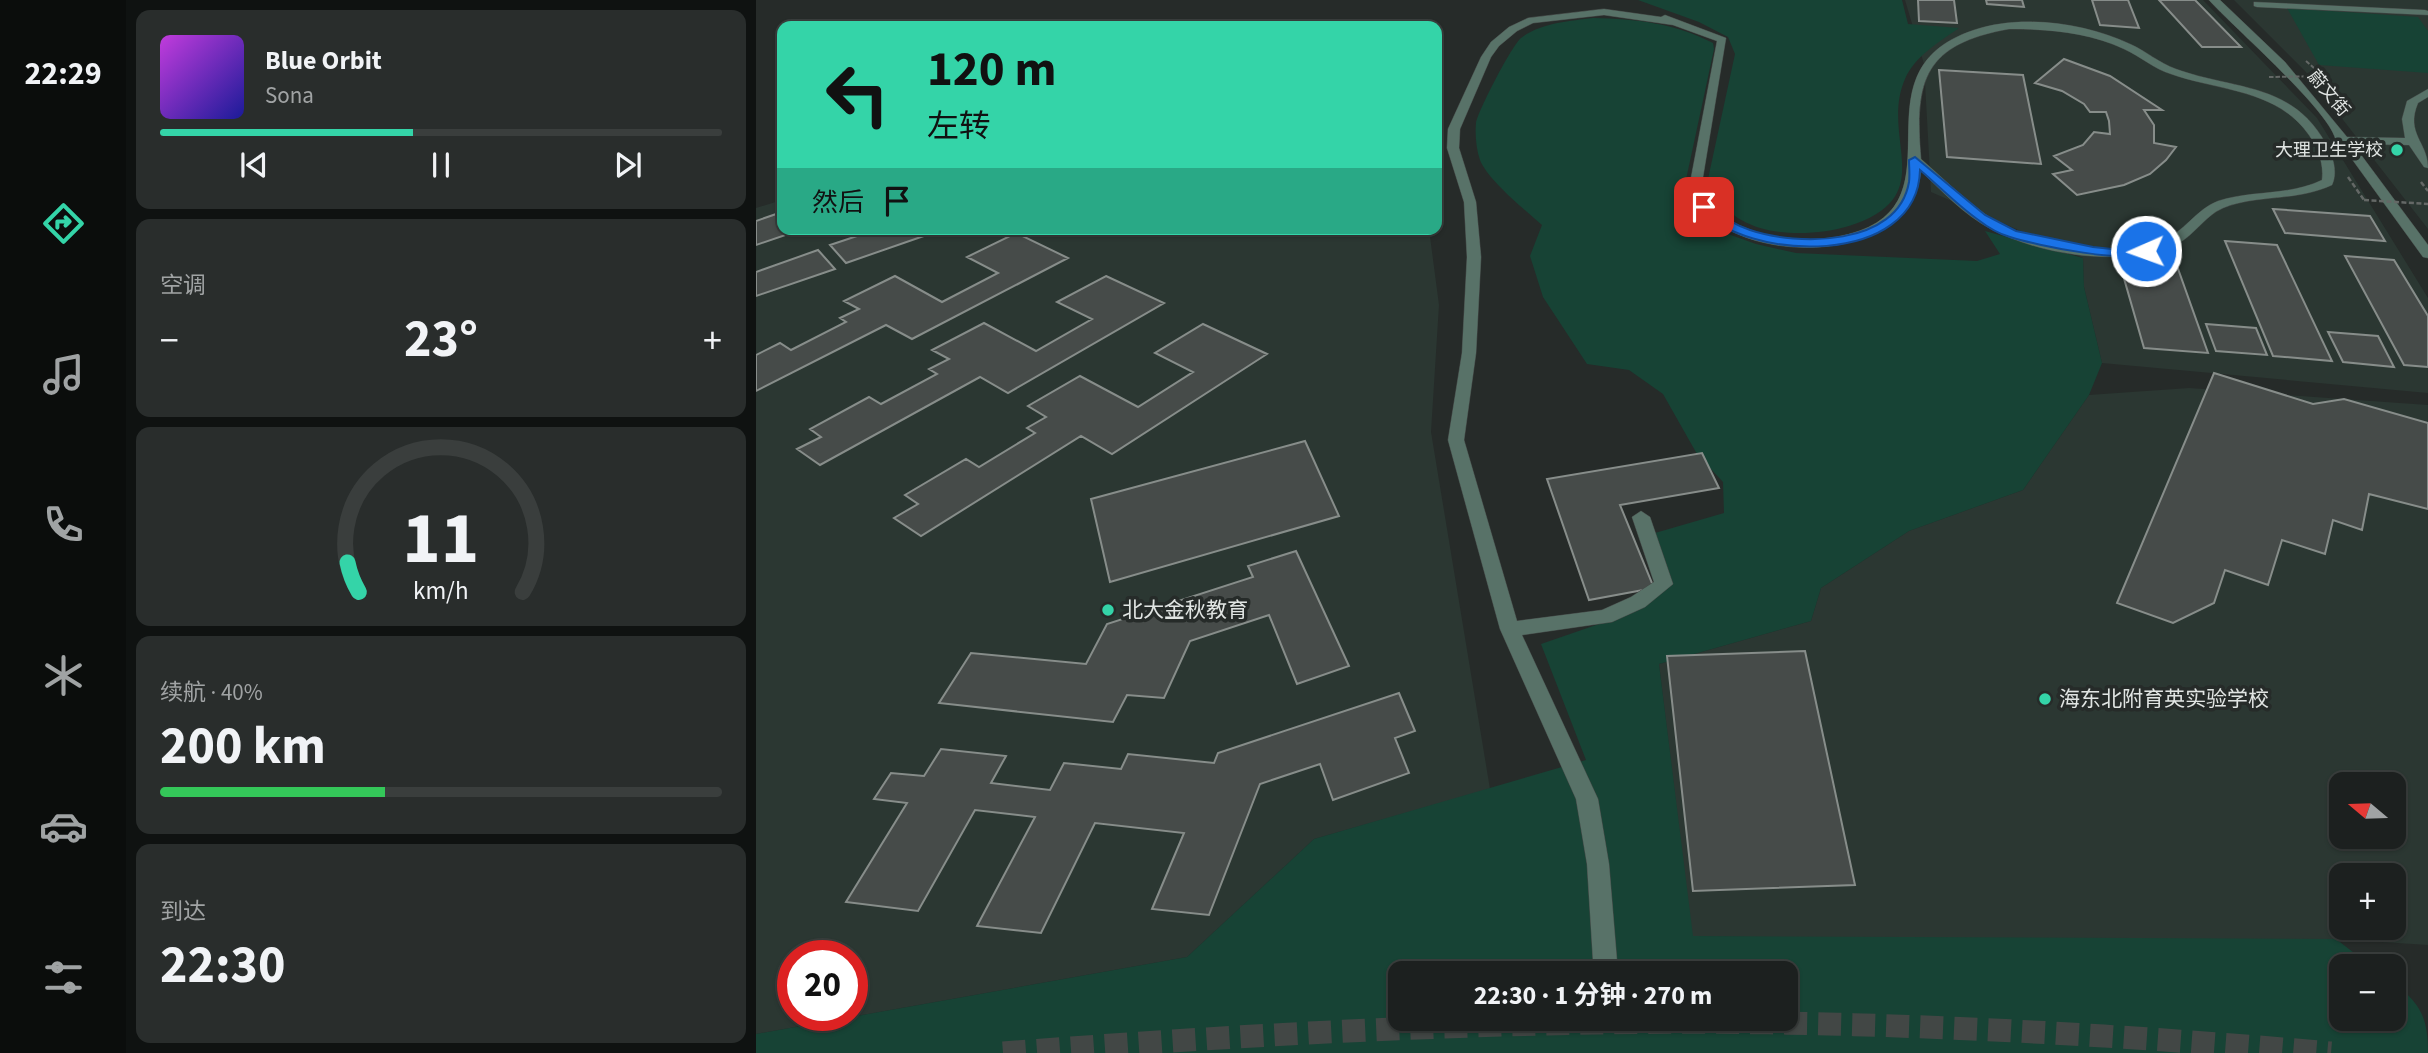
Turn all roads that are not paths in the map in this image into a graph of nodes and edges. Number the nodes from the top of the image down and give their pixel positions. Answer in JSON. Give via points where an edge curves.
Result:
{"nodes":[{"id":1,"x":1615,"y":0,"type":"edge"},
{"id":2,"x":2214,"y":0,"type":"edge"},
{"id":3,"x":2412,"y":0,"type":"edge"},
{"id":4,"x":1558,"y":3,"type":"dead end"},
{"id":5,"x":2257,"y":4,"type":"dead end"},
{"id":6,"x":2426,"y":15,"type":"edge"},
{"id":7,"x":1531,"y":20,"type":"junction"},
{"id":8,"x":1676,"y":22,"type":"junction"},
{"id":9,"x":2428,"y":92,"type":"edge"},
{"id":10,"x":2346,"y":140,"type":"junction"},
{"id":11,"x":2318,"y":141,"type":"junction"},
{"id":12,"x":2410,"y":142,"type":"junction"},
{"id":13,"x":1915,"y":160,"type":"junction"},
{"id":14,"x":2428,"y":164,"type":"edge"},
{"id":15,"x":2428,"y":254,"type":"edge"},
{"id":16,"x":1641,"y":517,"type":"dead end"},
{"id":17,"x":1510,"y":629,"type":"junction"},
{"id":18,"x":1605,"y":961,"type":"edge"}],
"edges":[{"from":1,"to":8,"type":"street"},
{"from":2,"to":10,"type":"street","name":"蔚文街","via":[[2281,64]]},
{"from":3,"to":6,"type":"street"},
{"from":4,"to":7,"type":"street"},
{"from":5,"to":6,"type":"street"},
{"from":7,"to":8,"type":"street","via":[[1604,12]]},
{"from":7,"to":17,"type":"street","via":[[1504,37],[1486,57],[1454,129],[1453,148],[1471,202],[1474,257],[1456,440]]},
{"from":8,"to":13,"type":"street","via":[[1722,40],[1696,183],[1704,207],[1716,218],[1744,232],[1776,240],[1822,244],[1854,237],[1895,217],[1914,184]]},
{"from":9,"to":12,"type":"street","via":[[2413,101],[2408,111]]},
{"from":10,"to":11,"type":"street"},
{"from":10,"to":12,"type":"street"},
{"from":10,"to":15,"type":"street","name":"蔚文街"},
{"from":11,"to":13,"type":"street","via":[[2330,171],[2328,182],[2317,189],[2215,206],[2190,232],[2169,244],[2121,253],[2012,234],[1981,217]]},
{"from":11,"to":13,"type":"street","via":[[2305,120],[2275,98],[2169,70],[2129,46],[2099,36],[2050,26],[2009,26],[1956,40],[1941,50],[1919,77],[1912,102]]},
{"from":12,"to":14,"type":"street"},
{"from":16,"to":17,"type":"street","via":[[1664,584],[1605,617]]},
{"from":17,"to":18,"type":"street","via":[[1587,799],[1598,864]]}]}
